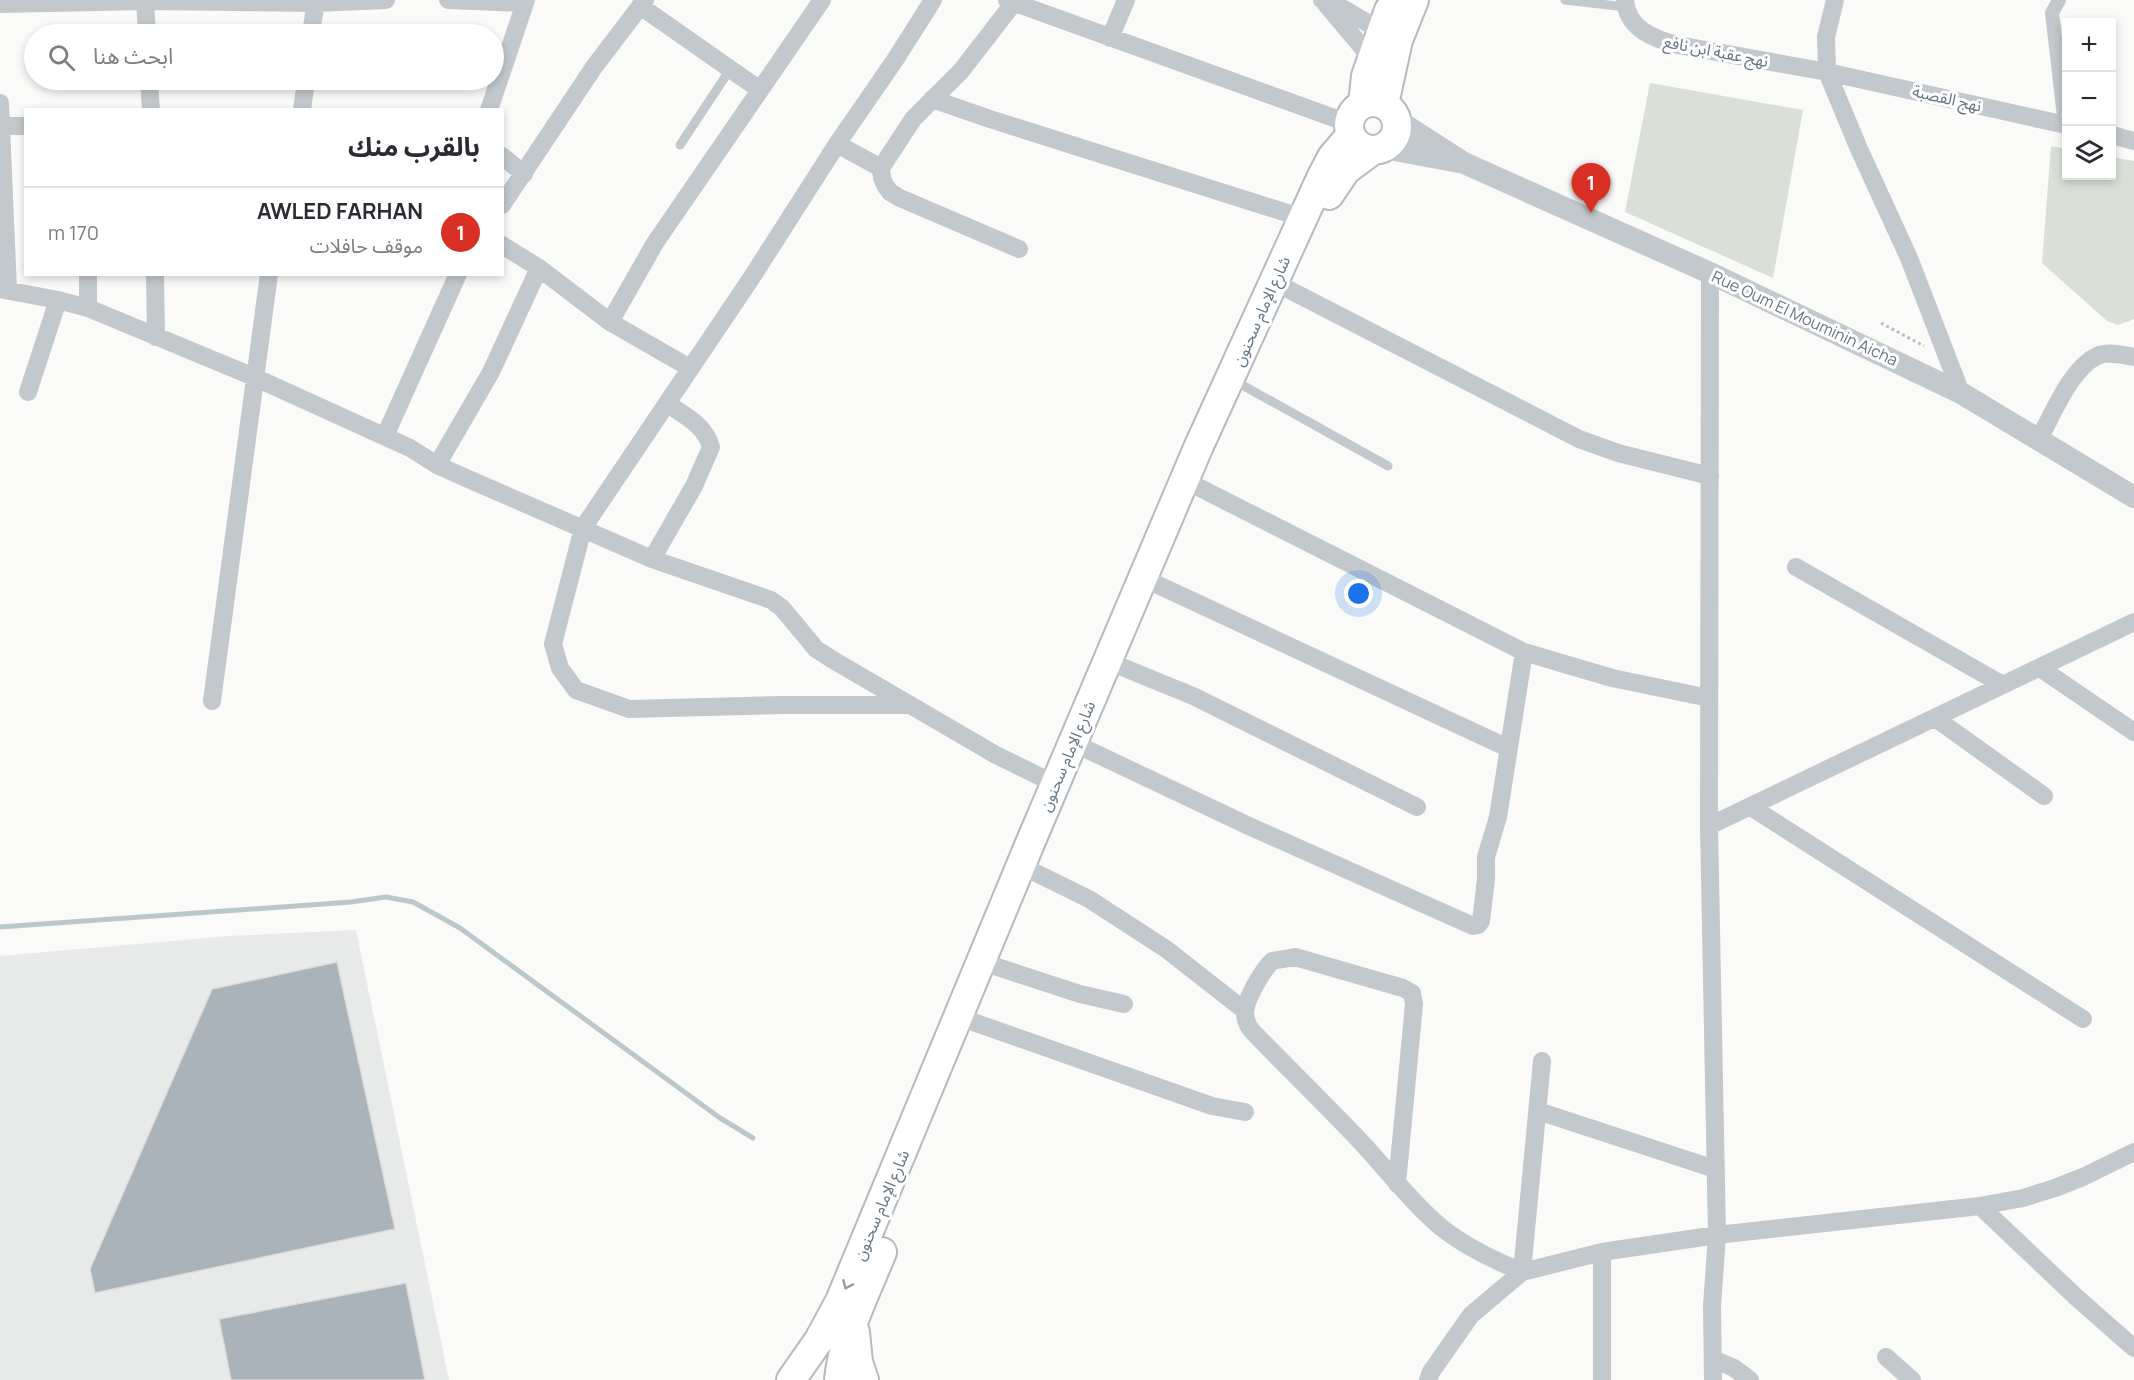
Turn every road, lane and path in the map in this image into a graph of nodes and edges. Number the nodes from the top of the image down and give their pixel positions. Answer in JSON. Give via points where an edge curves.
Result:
{"nodes":[{"id":1,"x":386,"y":0,"type":"edge"},
{"id":2,"x":448,"y":0,"type":"edge"},
{"id":3,"x":822,"y":0,"type":"edge"},
{"id":4,"x":933,"y":0,"type":"edge"},
{"id":5,"x":1126,"y":0,"type":"edge"},
{"id":6,"x":1393,"y":0,"type":"edge"},
{"id":7,"x":1414,"y":0,"type":"edge"},
{"id":8,"x":1565,"y":0,"type":"edge"},
{"id":9,"x":1835,"y":0,"type":"edge"},
{"id":10,"x":2059,"y":0,"type":"edge"},
{"id":11,"x":145,"y":1,"type":"edge"},
{"id":12,"x":316,"y":1,"type":"edge"},
{"id":13,"x":1013,"y":1,"type":"edge"},
{"id":14,"x":1323,"y":1,"type":"edge"},
{"id":15,"x":526,"y":2,"type":"edge"},
{"id":16,"x":642,"y":3,"type":"edge"},
{"id":17,"x":0,"y":4,"type":"edge"},
{"id":18,"x":1625,"y":4,"type":"edge"},
{"id":19,"x":146,"y":24,"type":"edge"},
{"id":20,"x":313,"y":24,"type":"edge"},
{"id":21,"x":1110,"y":38,"type":"junction"},
{"id":22,"x":1383,"y":44,"type":"junction"},
{"id":23,"x":504,"y":66,"type":"edge"},
{"id":24,"x":729,"y":71,"type":"junction"},
{"id":25,"x":1827,"y":72,"type":"junction"},
{"id":26,"x":150,"y":90,"type":"edge"},
{"id":27,"x":305,"y":90,"type":"edge"},
{"id":28,"x":496,"y":90,"type":"edge"},
{"id":29,"x":760,"y":90,"type":"junction"},
{"id":30,"x":2062,"y":93,"type":"edge"},
{"id":31,"x":932,"y":99,"type":"junction"},
{"id":32,"x":0,"y":103,"type":"edge"},
{"id":33,"x":151,"y":108,"type":"edge"},
{"id":34,"x":302,"y":108,"type":"edge"},
{"id":35,"x":490,"y":108,"type":"edge"},
{"id":36,"x":2062,"y":124,"type":"edge"},
{"id":37,"x":0,"y":126,"type":"edge"},
{"id":38,"x":24,"y":126,"type":"edge"},
{"id":39,"x":1371,"y":127,"type":"junction"},
{"id":40,"x":2116,"y":136,"type":"edge"},
{"id":41,"x":2134,"y":141,"type":"edge"},
{"id":42,"x":837,"y":144,"type":"junction"},
{"id":43,"x":680,"y":145,"type":"dead end"},
{"id":44,"x":504,"y":158,"type":"edge"},
{"id":45,"x":1464,"y":162,"type":"junction"},
{"id":46,"x":882,"y":168,"type":"junction"},
{"id":47,"x":524,"y":174,"type":"junction"},
{"id":48,"x":504,"y":202,"type":"edge"},
{"id":49,"x":1303,"y":218,"type":"junction"},
{"id":50,"x":504,"y":246,"type":"edge"},
{"id":51,"x":1018,"y":249,"type":"dead end"},
{"id":52,"x":539,"y":268,"type":"junction"},
{"id":53,"x":1710,"y":273,"type":"junction"},
{"id":54,"x":88,"y":276,"type":"edge"},
{"id":55,"x":154,"y":276,"type":"edge"},
{"id":56,"x":269,"y":276,"type":"edge"},
{"id":57,"x":457,"y":276,"type":"edge"},
{"id":58,"x":1280,"y":285,"type":"junction"},
{"id":59,"x":4,"y":289,"type":"edge"},
{"id":60,"x":58,"y":300,"type":"junction"},
{"id":61,"x":88,"y":308,"type":"junction"},
{"id":62,"x":610,"y":322,"type":"junction"},
{"id":63,"x":1881,"y":323,"type":"dead end"},
{"id":64,"x":156,"y":337,"type":"junction"},
{"id":65,"x":2134,"y":357,"type":"edge"},
{"id":66,"x":1948,"y":359,"type":"junction"},
{"id":67,"x":690,"y":368,"type":"junction"},
{"id":68,"x":254,"y":377,"type":"junction"},
{"id":69,"x":1244,"y":386,"type":"junction"},
{"id":70,"x":28,"y":392,"type":"dead end"},
{"id":71,"x":1961,"y":393,"type":"junction"},
{"id":72,"x":668,"y":404,"type":"junction"},
{"id":73,"x":385,"y":436,"type":"junction"},
{"id":74,"x":2039,"y":439,"type":"junction"},
{"id":75,"x":438,"y":465,"type":"junction"},
{"id":76,"x":1388,"y":466,"type":"dead end"},
{"id":77,"x":1710,"y":476,"type":"junction"},
{"id":78,"x":1198,"y":487,"type":"junction"},
{"id":79,"x":2134,"y":497,"type":"edge"},
{"id":80,"x":583,"y":528,"type":"junction"},
{"id":81,"x":652,"y":559,"type":"junction"},
{"id":82,"x":1796,"y":567,"type":"dead end"},
{"id":83,"x":1156,"y":584,"type":"junction"},
{"id":84,"x":2130,"y":630,"type":"edge"},
{"id":85,"x":1524,"y":652,"type":"junction"},
{"id":86,"x":1122,"y":667,"type":"junction"},
{"id":87,"x":2040,"y":668,"type":"junction"},
{"id":88,"x":2003,"y":685,"type":"junction"},
{"id":89,"x":1709,"y":698,"type":"junction"},
{"id":90,"x":212,"y":701,"type":"dead end"},
{"id":91,"x":910,"y":705,"type":"junction"},
{"id":92,"x":1935,"y":718,"type":"junction"},
{"id":93,"x":2134,"y":732,"type":"edge"},
{"id":94,"x":1508,"y":748,"type":"junction"},
{"id":95,"x":1086,"y":749,"type":"junction"},
{"id":96,"x":1055,"y":784,"type":"junction"},
{"id":97,"x":2044,"y":796,"type":"dead end"},
{"id":98,"x":1418,"y":807,"type":"dead end"},
{"id":99,"x":1751,"y":807,"type":"junction"},
{"id":100,"x":1709,"y":826,"type":"junction"},
{"id":101,"x":1036,"y":873,"type":"junction"},
{"id":102,"x":990,"y":965,"type":"junction"},
{"id":103,"x":1124,"y":1004,"type":"dead end"},
{"id":104,"x":1244,"y":1010,"type":"junction"},
{"id":105,"x":967,"y":1019,"type":"junction"},
{"id":106,"x":2083,"y":1019,"type":"dead end"},
{"id":107,"x":1542,"y":1061,"type":"dead end"},
{"id":108,"x":1538,"y":1111,"type":"junction"},
{"id":109,"x":1245,"y":1112,"type":"dead end"},
{"id":110,"x":2134,"y":1152,"type":"edge"},
{"id":111,"x":1715,"y":1169,"type":"junction"},
{"id":112,"x":1397,"y":1184,"type":"junction"},
{"id":113,"x":1980,"y":1206,"type":"junction"},
{"id":114,"x":1717,"y":1235,"type":"junction"},
{"id":115,"x":1602,"y":1252,"type":"junction"},
{"id":116,"x":1522,"y":1272,"type":"junction"},
{"id":117,"x":854,"y":1323,"type":"junction"},
{"id":118,"x":2134,"y":1348,"type":"edge"},
{"id":119,"x":1886,"y":1357,"type":"dead end"},
{"id":120,"x":1713,"y":1359,"type":"junction"},
{"id":121,"x":791,"y":1380,"type":"edge"},
{"id":122,"x":839,"y":1380,"type":"edge"},
{"id":123,"x":864,"y":1380,"type":"edge"},
{"id":124,"x":1428,"y":1380,"type":"edge"},
{"id":125,"x":1602,"y":1380,"type":"edge"},
{"id":126,"x":1713,"y":1380,"type":"edge"},
{"id":127,"x":1750,"y":1380,"type":"edge"},
{"id":128,"x":1912,"y":1380,"type":"edge"}],
"edges":[{"from":1,"to":12,"type":"street"},
{"from":2,"to":15,"type":"street"},
{"from":3,"to":29,"type":"street"},
{"from":4,"to":42,"type":"street"},
{"from":5,"to":21,"type":"street"},
{"from":6,"to":22,"type":"main road","name":"شارع الإمام سحنون"},
{"from":7,"to":22,"type":"main road","name":"شارع الإمام سحنون"},
{"from":8,"to":18,"type":"lane"},
{"from":9,"to":25,"type":"street","via":[[1826,37]]},
{"from":10,"to":30,"type":"street","via":[[2052,13]]},
{"from":11,"to":12,"type":"street"},
{"from":11,"to":17,"type":"street"},
{"from":11,"to":19,"type":"street"},
{"from":12,"to":20,"type":"street"},
{"from":13,"to":21,"type":"street"},
{"from":13,"to":31,"type":"street","via":[[961,71]]},
{"from":14,"to":22,"type":"street"},
{"from":14,"to":22,"type":"street","via":[[1344,9]]},
{"from":15,"to":23,"type":"street"},
{"from":16,"to":24,"type":"street"},
{"from":16,"to":47,"type":"street","via":[[594,67]]},
{"from":18,"to":25,"type":"street","name":"نهج عقبة ابن نافع","via":[[1631,19],[1655,39]]},
{"from":21,"to":39,"type":"street"},
{"from":22,"to":39,"type":"main road","name":"شارع الإمام سحنون"},
{"from":24,"to":29,"type":"street"},
{"from":24,"to":43,"type":"lane"},
{"from":25,"to":36,"type":"street","name":"نهج القصبة"},
{"from":25,"to":66,"type":"street","via":[[1910,258]]},
{"from":26,"to":33,"type":"street"},
{"from":27,"to":34,"type":"street"},
{"from":28,"to":35,"type":"street"},
{"from":29,"to":62,"type":"street","via":[[655,243]]},
{"from":31,"to":46,"type":"street","via":[[908,126]]},
{"from":31,"to":49,"type":"street"},
{"from":32,"to":37,"type":"street"},
{"from":37,"to":38,"type":"street"},
{"from":37,"to":59,"type":"street"},
{"from":39,"to":45,"type":"street","name":"Rue Oum El Mouminin Aicha"},
{"from":39,"to":45,"type":"street","name":"Rue Oum El Mouminin Aicha"},
{"from":39,"to":49,"type":"main road","name":"شارع الإمام سحنون","via":[[1332,157]]},
{"from":39,"to":58,"type":"main road","name":"شارع الإمام سحنون"},
{"from":40,"to":41,"type":"street"},
{"from":42,"to":46,"type":"street"},
{"from":42,"to":67,"type":"street"},
{"from":44,"to":47,"type":"street"},
{"from":45,"to":53,"type":"street","name":"Rue Oum El Mouminin Aicha"},
{"from":46,"to":51,"type":"street","via":[[885,185],[900,198]]},
{"from":47,"to":48,"type":"street"},
{"from":49,"to":58,"type":"main road","name":"شارع الإمام سحنون"},
{"from":50,"to":52,"type":"street"},
{"from":52,"to":62,"type":"street"},
{"from":52,"to":75,"type":"street","via":[[491,372]]},
{"from":53,"to":71,"type":"street","name":"Rue Oum El Mouminin Aicha"},
{"from":53,"to":77,"type":"street"},
{"from":54,"to":61,"type":"street"},
{"from":55,"to":64,"type":"street"},
{"from":56,"to":68,"type":"street"},
{"from":57,"to":73,"type":"street"},
{"from":58,"to":69,"type":"main road","name":"شارع الإمام سحنون"},
{"from":58,"to":77,"type":"street","via":[[1579,440]]},
{"from":58,"to":96,"type":"main road","name":"شارع الإمام سحنون","via":[[1198,448]]},
{"from":59,"to":60,"type":"street"},
{"from":60,"to":61,"type":"street"},
{"from":60,"to":70,"type":"street"},
{"from":61,"to":64,"type":"street"},
{"from":62,"to":67,"type":"street"},
{"from":63,"to":66,"type":"path"},
{"from":64,"to":68,"type":"street"},
{"from":65,"to":74,"type":"street","via":[[2098,355],[2084,365]]},
{"from":66,"to":71,"type":"street"},
{"from":67,"to":72,"type":"street"},
{"from":68,"to":73,"type":"street"},
{"from":68,"to":90,"type":"street"},
{"from":69,"to":76,"type":"lane"},
{"from":69,"to":78,"type":"main road","name":"شارع الإمام سحنون"},
{"from":71,"to":74,"type":"street","name":"Rue Oum El Mouminin Aicha"},
{"from":72,"to":80,"type":"street"},
{"from":72,"to":81,"type":"street","via":[[700,426],[711,447],[694,486]]},
{"from":73,"to":75,"type":"street"},
{"from":74,"to":79,"type":"street","name":"Rue Oum El Mouminin Aicha"},
{"from":75,"to":80,"type":"street"},
{"from":77,"to":89,"type":"street"},
{"from":78,"to":83,"type":"main road","name":"شارع الإمام سحنون"},
{"from":78,"to":85,"type":"street"},
{"from":80,"to":81,"type":"street"},
{"from":80,"to":91,"type":"street","via":[[553,644],[560,668],[576,690],[629,709]]},
{"from":81,"to":91,"type":"street","via":[[771,600],[816,649]]},
{"from":82,"to":88,"type":"street"},
{"from":83,"to":86,"type":"main road","name":"شارع الإمام سحنون"},
{"from":83,"to":94,"type":"street"},
{"from":84,"to":87,"type":"street"},
{"from":85,"to":89,"type":"street","via":[[1612,678]]},
{"from":85,"to":94,"type":"street"},
{"from":86,"to":95,"type":"main road","name":"شارع الإمام سحنون"},
{"from":86,"to":98,"type":"street","via":[[1193,696]]},
{"from":87,"to":88,"type":"street"},
{"from":87,"to":93,"type":"street"},
{"from":88,"to":92,"type":"street"},
{"from":89,"to":100,"type":"street"},
{"from":91,"to":96,"type":"street"},
{"from":92,"to":97,"type":"street"},
{"from":92,"to":99,"type":"street"},
{"from":94,"to":95,"type":"street","via":[[1498,817],[1486,857],[1481,921],[1471,926]]},
{"from":95,"to":101,"type":"main road","name":"شارع الإمام سحنون"},
{"from":96,"to":102,"type":"main road","name":"شارع الإمام سحنون"},
{"from":99,"to":100,"type":"street"},
{"from":99,"to":106,"type":"street"},
{"from":100,"to":111,"type":"street"},
{"from":101,"to":102,"type":"main road","name":"شارع الإمام سحنون"},
{"from":101,"to":104,"type":"street","via":[[1089,899],[1166,949]]},
{"from":102,"to":103,"type":"street"},
{"from":102,"to":105,"type":"main road","name":"شارع الإمام سحنون"},
{"from":104,"to":112,"type":"street","via":[[1252,1031]]},
{"from":104,"to":112,"type":"street","via":[[1266,968],[1272,961],[1288,957],[1403,987],[1412,993]]},
{"from":105,"to":109,"type":"street","via":[[1179,1095]]},
{"from":105,"to":117,"type":"main road","name":"شارع الإمام سحنون"},
{"from":105,"to":121,"type":"main road","name":"شارع الإمام سحنون","one_way":true,"via":[[840,1301]]},
{"from":107,"to":108,"type":"street"},
{"from":108,"to":111,"type":"street"},
{"from":108,"to":116,"type":"street"},
{"from":110,"to":113,"type":"street","via":[[2055,1188]]},
{"from":111,"to":114,"type":"street"},
{"from":112,"to":116,"type":"street","via":[[1444,1229],[1488,1257]]},
{"from":113,"to":114,"type":"street"},
{"from":113,"to":118,"type":"street"},
{"from":114,"to":115,"type":"street"},
{"from":114,"to":120,"type":"street"},
{"from":115,"to":116,"type":"street"},
{"from":115,"to":125,"type":"street"},
{"from":116,"to":124,"type":"street","via":[[1471,1315]]},
{"from":117,"to":122,"type":"main road","name":"شارع الإمام سحنون"},
{"from":117,"to":123,"type":"main road"},
{"from":119,"to":128,"type":"street"},
{"from":120,"to":126,"type":"street"},
{"from":120,"to":127,"type":"street"}]}
